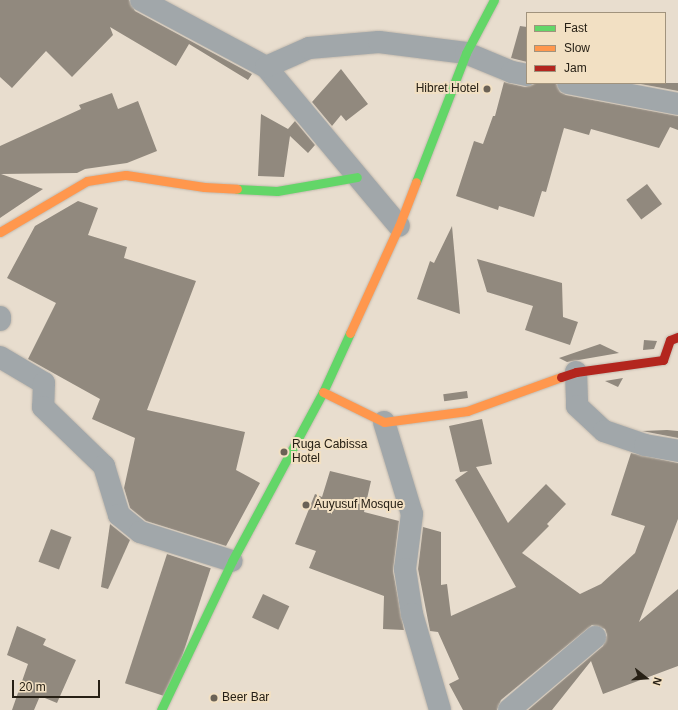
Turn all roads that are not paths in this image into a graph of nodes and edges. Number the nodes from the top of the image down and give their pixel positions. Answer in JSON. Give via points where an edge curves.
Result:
{"nodes":[{"id":1,"x":141,"y":0,"type":"edge"},
{"id":2,"x":494,"y":0,"type":"edge"},
{"id":3,"x":466,"y":53,"type":"junction"},
{"id":4,"x":266,"y":67,"type":"junction"},
{"id":5,"x":526,"y":75,"type":"edge"},
{"id":6,"x":573,"y":84,"type":"edge"},
{"id":7,"x":678,"y":104,"type":"edge"},
{"id":8,"x":357,"y":177,"type":"junction"},
{"id":9,"x":399,"y":226,"type":"junction"},
{"id":10,"x":0,"y":232,"type":"edge"},
{"id":11,"x":678,"y":337,"type":"edge"},
{"id":12,"x":0,"y":357,"type":"edge"},
{"id":13,"x":576,"y":372,"type":"junction"},
{"id":14,"x":323,"y":392,"type":"junction"},
{"id":15,"x":384,"y":422,"type":"junction"},
{"id":16,"x":678,"y":451,"type":"edge"},
{"id":17,"x":232,"y":561,"type":"junction"},
{"id":18,"x":596,"y":637,"type":"dead end"},
{"id":19,"x":161,"y":710,"type":"edge"},
{"id":20,"x":440,"y":710,"type":"edge"},
{"id":21,"x":509,"y":710,"type":"edge"}],
"edges":[{"from":1,"to":4,"type":"street"},
{"from":2,"to":3,"type":"main road"},
{"from":3,"to":4,"type":"street","via":[[379,42],[309,48]]},
{"from":3,"to":5,"type":"street","via":[[512,72]]},
{"from":3,"to":9,"type":"main road"},
{"from":4,"to":8,"type":"street"},
{"from":6,"to":7,"type":"street"},
{"from":8,"to":9,"type":"street"},
{"from":8,"to":10,"type":"main road","via":[[277,191],[204,187],[126,176],[87,181]]},
{"from":9,"to":14,"type":"main road"},
{"from":11,"to":13,"type":"main road","via":[[670,340],[663,360]]},
{"from":12,"to":17,"type":"street","via":[[44,383],[43,407],[104,466],[119,515],[140,532]]},
{"from":13,"to":15,"type":"main road","via":[[467,410]]},
{"from":13,"to":16,"type":"street","via":[[577,406],[604,431],[645,445]]},
{"from":14,"to":15,"type":"main road"},
{"from":14,"to":17,"type":"main road"},
{"from":15,"to":20,"type":"street","via":[[412,514],[405,569],[412,614]]},
{"from":17,"to":19,"type":"main road"},
{"from":18,"to":21,"type":"street"}]}
